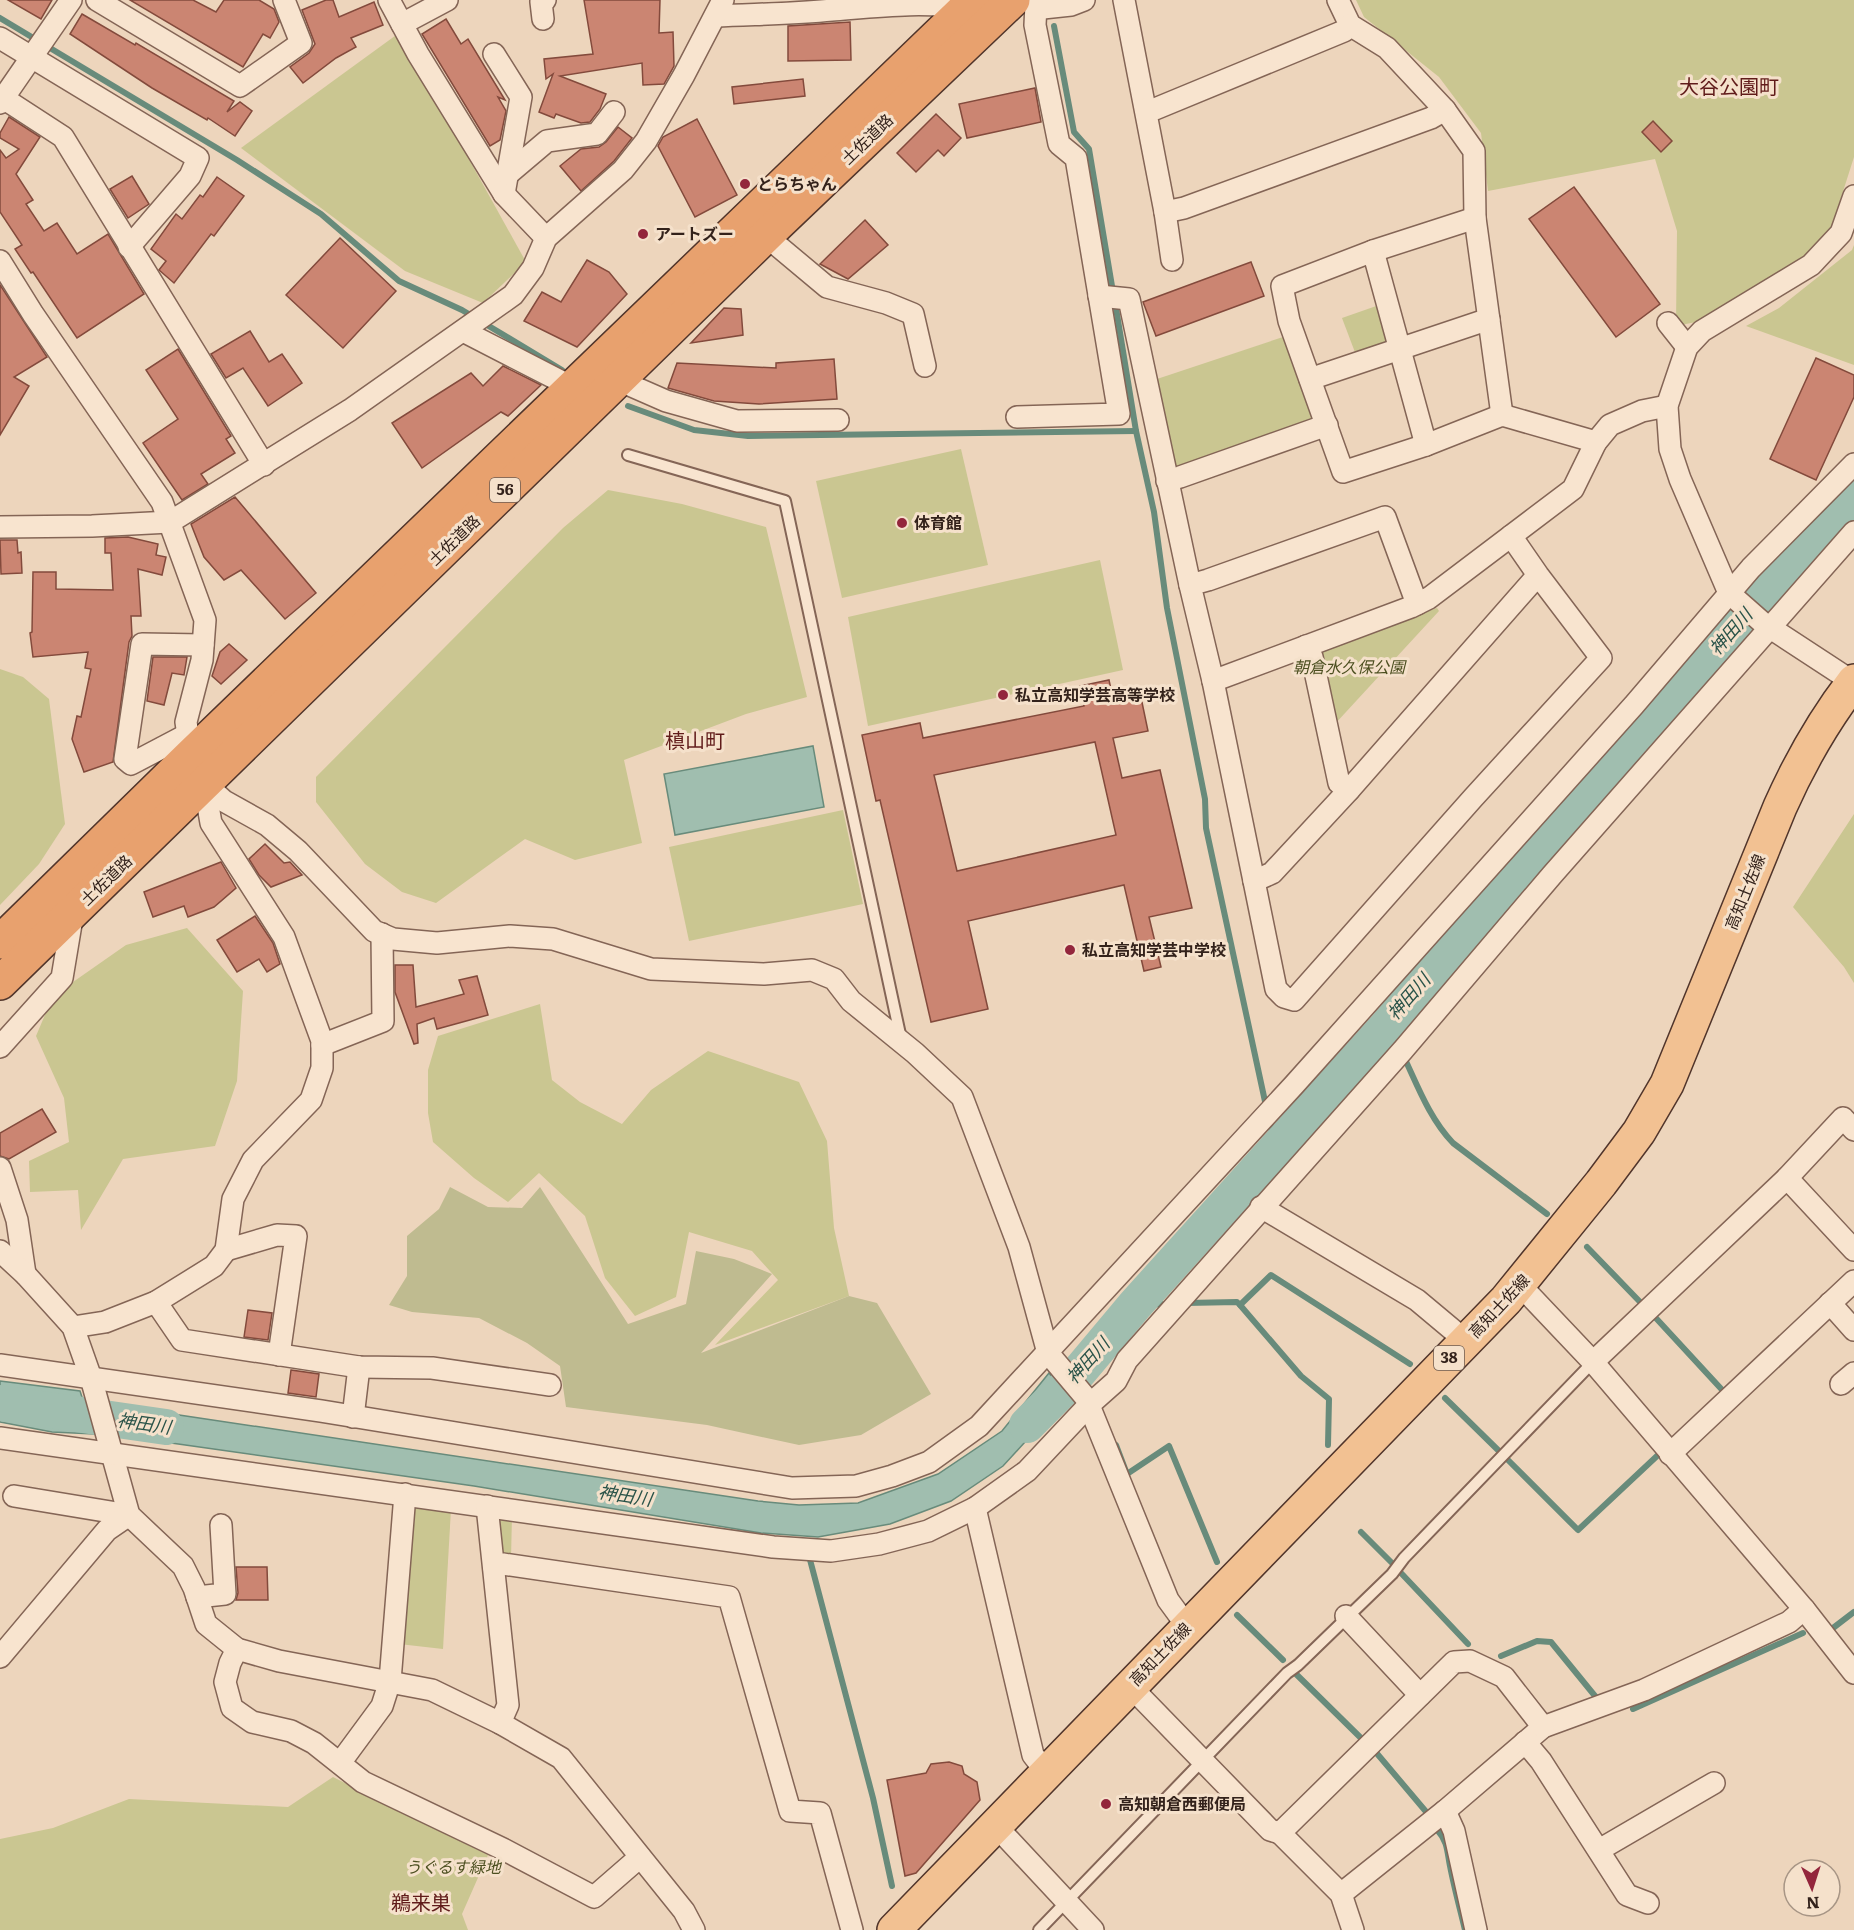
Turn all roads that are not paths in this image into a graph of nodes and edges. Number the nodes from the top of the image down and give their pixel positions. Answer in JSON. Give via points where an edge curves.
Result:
{"nodes":[{"id":1,"x":71,"y":0,"type":"edge"},
{"id":2,"x":97,"y":0,"type":"edge"},
{"id":3,"x":284,"y":0,"type":"edge"},
{"id":4,"x":389,"y":0,"type":"edge"},
{"id":5,"x":447,"y":0,"type":"edge"},
{"id":6,"x":1084,"y":0,"type":"edge"},
{"id":7,"x":1125,"y":0,"type":"edge"},
{"id":8,"x":1338,"y":0,"type":"edge"},
{"id":9,"x":1028,"y":1,"type":"edge"},
{"id":10,"x":969,"y":5,"type":"edge"},
{"id":11,"x":719,"y":8,"type":"edge"},
{"id":12,"x":402,"y":24,"type":"junction"},
{"id":13,"x":1350,"y":25,"type":"junction"},
{"id":14,"x":0,"y":38,"type":"edge"},
{"id":15,"x":494,"y":54,"type":"dead end"},
{"id":16,"x":31,"y":57,"type":"junction"},
{"id":17,"x":2,"y":101,"type":"edge"},
{"id":18,"x":1146,"y":109,"type":"junction"},
{"id":19,"x":1445,"y":110,"type":"junction"},
{"id":20,"x":614,"y":112,"type":"dead end"},
{"id":21,"x":506,"y":184,"type":"junction"},
{"id":22,"x":1854,"y":196,"type":"edge"},
{"id":23,"x":1165,"y":212,"type":"junction"},
{"id":24,"x":1475,"y":218,"type":"junction"},
{"id":25,"x":766,"y":236,"type":"junction"},
{"id":26,"x":546,"y":238,"type":"junction"},
{"id":27,"x":129,"y":247,"type":"junction"},
{"id":28,"x":1373,"y":251,"type":"junction"},
{"id":29,"x":1172,"y":260,"type":"dead end"},
{"id":30,"x":2,"y":269,"type":"edge"},
{"id":31,"x":1109,"y":297,"type":"junction"},
{"id":32,"x":1489,"y":319,"type":"junction"},
{"id":33,"x":1668,"y":323,"type":"dead end"},
{"id":34,"x":465,"y":330,"type":"junction"},
{"id":35,"x":1688,"y":347,"type":"junction"},
{"id":36,"x":1399,"y":348,"type":"junction"},
{"id":37,"x":926,"y":366,"type":"dead end"},
{"id":38,"x":1310,"y":379,"type":"junction"},
{"id":39,"x":618,"y":380,"type":"junction"},
{"id":40,"x":572,"y":387,"type":"junction"},
{"id":41,"x":1667,"y":406,"type":"junction"},
{"id":42,"x":1502,"y":415,"type":"junction"},
{"id":43,"x":1017,"y":417,"type":"dead end"},
{"id":44,"x":838,"y":420,"type":"dead end"},
{"id":45,"x":1327,"y":424,"type":"junction"},
{"id":46,"x":1596,"y":442,"type":"junction"},
{"id":47,"x":1426,"y":445,"type":"junction"},
{"id":48,"x":628,"y":455,"type":"dead end"},
{"id":49,"x":1854,"y":464,"type":"edge"},
{"id":50,"x":264,"y":465,"type":"junction"},
{"id":51,"x":1167,"y":480,"type":"junction"},
{"id":52,"x":171,"y":522,"type":"junction"},
{"id":53,"x":0,"y":527,"type":"edge"},
{"id":54,"x":1854,"y":532,"type":"edge"},
{"id":55,"x":1511,"y":536,"type":"junction"},
{"id":56,"x":1538,"y":575,"type":"junction"},
{"id":57,"x":1190,"y":585,"type":"junction"},
{"id":58,"x":1731,"y":595,"type":"junction"},
{"id":59,"x":1417,"y":604,"type":"junction"},
{"id":60,"x":1766,"y":625,"type":"junction"},
{"id":61,"x":203,"y":645,"type":"junction"},
{"id":62,"x":1306,"y":646,"type":"junction"},
{"id":63,"x":1213,"y":681,"type":"junction"},
{"id":64,"x":1853,"y":681,"type":"edge"},
{"id":65,"x":194,"y":757,"type":"junction"},
{"id":66,"x":1348,"y":790,"type":"junction"},
{"id":67,"x":1254,"y":881,"type":"junction"},
{"id":68,"x":73,"y":912,"type":"junction"},
{"id":69,"x":382,"y":934,"type":"junction"},
{"id":70,"x":0,"y":942,"type":"edge"},
{"id":71,"x":0,"y":983,"type":"edge"},
{"id":72,"x":902,"y":1042,"type":"junction"},
{"id":73,"x":322,"y":1045,"type":"junction"},
{"id":74,"x":0,"y":1047,"type":"edge"},
{"id":75,"x":1854,"y":1130,"type":"edge"},
{"id":76,"x":0,"y":1168,"type":"edge"},
{"id":77,"x":1786,"y":1178,"type":"junction"},
{"id":78,"x":1261,"y":1207,"type":"junction"},
{"id":79,"x":226,"y":1250,"type":"junction"},
{"id":80,"x":1854,"y":1250,"type":"edge"},
{"id":81,"x":0,"y":1251,"type":"edge"},
{"id":82,"x":24,"y":1274,"type":"junction"},
{"id":83,"x":1854,"y":1281,"type":"edge"},
{"id":84,"x":1520,"y":1285,"type":"junction"},
{"id":85,"x":156,"y":1302,"type":"junction"},
{"id":86,"x":1830,"y":1303,"type":"junction"},
{"id":87,"x":73,"y":1327,"type":"junction"},
{"id":88,"x":1854,"y":1330,"type":"edge"},
{"id":89,"x":1466,"y":1341,"type":"junction"},
{"id":90,"x":279,"y":1355,"type":"junction"},
{"id":91,"x":1051,"y":1355,"type":"junction"},
{"id":92,"x":1593,"y":1362,"type":"junction"},
{"id":93,"x":0,"y":1365,"type":"edge"},
{"id":94,"x":359,"y":1367,"type":"junction"},
{"id":95,"x":92,"y":1382,"type":"junction"},
{"id":96,"x":550,"y":1385,"type":"dead end"},
{"id":97,"x":1088,"y":1402,"type":"junction"},
{"id":98,"x":353,"y":1417,"type":"junction"},
{"id":99,"x":0,"y":1438,"type":"edge"},
{"id":100,"x":112,"y":1449,"type":"junction"},
{"id":101,"x":1670,"y":1454,"type":"junction"},
{"id":102,"x":405,"y":1494,"type":"junction"},
{"id":103,"x":14,"y":1496,"type":"dead end"},
{"id":104,"x":487,"y":1506,"type":"junction"},
{"id":105,"x":975,"y":1508,"type":"junction"},
{"id":106,"x":129,"y":1515,"type":"junction"},
{"id":107,"x":221,"y":1525,"type":"dead end"},
{"id":108,"x":494,"y":1568,"type":"junction"},
{"id":109,"x":197,"y":1597,"type":"junction"},
{"id":110,"x":1804,"y":1609,"type":"junction"},
{"id":111,"x":1346,"y":1616,"type":"junction"},
{"id":112,"x":1187,"y":1626,"type":"junction"},
{"id":113,"x":237,"y":1649,"type":"junction"},
{"id":114,"x":0,"y":1657,"type":"edge"},
{"id":115,"x":1854,"y":1673,"type":"edge"},
{"id":116,"x":390,"y":1681,"type":"junction"},
{"id":117,"x":1130,"y":1686,"type":"junction"},
{"id":118,"x":1420,"y":1695,"type":"junction"},
{"id":119,"x":500,"y":1723,"type":"junction"},
{"id":120,"x":1543,"y":1727,"type":"junction"},
{"id":121,"x":1525,"y":1742,"type":"junction"},
{"id":122,"x":1202,"y":1760,"type":"junction"},
{"id":123,"x":340,"y":1763,"type":"junction"},
{"id":124,"x":1047,"y":1773,"type":"junction"},
{"id":125,"x":1714,"y":1783,"type":"dead end"},
{"id":126,"x":1445,"y":1811,"type":"junction"},
{"id":127,"x":996,"y":1826,"type":"junction"},
{"id":128,"x":1280,"y":1833,"type":"junction"},
{"id":129,"x":1599,"y":1850,"type":"junction"},
{"id":130,"x":640,"y":1857,"type":"junction"},
{"id":131,"x":1341,"y":1894,"type":"junction"},
{"id":132,"x":1067,"y":1902,"type":"junction"},
{"id":133,"x":1647,"y":1903,"type":"dead end"},
{"id":134,"x":694,"y":1930,"type":"edge"},
{"id":135,"x":852,"y":1930,"type":"edge"},
{"id":136,"x":894,"y":1930,"type":"edge"},
{"id":137,"x":1039,"y":1930,"type":"edge"},
{"id":138,"x":1093,"y":1930,"type":"edge"},
{"id":139,"x":1353,"y":1930,"type":"edge"},
{"id":140,"x":1476,"y":1930,"type":"edge"}],
"edges":[{"from":1,"to":16,"type":"street"},
{"from":2,"to":3,"type":"street","via":[[240,86],[301,43]]},
{"from":4,"to":12,"type":"street"},
{"from":5,"to":12,"type":"street"},
{"from":6,"to":9,"type":"street","via":[[1042,8]]},
{"from":7,"to":18,"type":"street"},
{"from":8,"to":13,"type":"street"},
{"from":9,"to":25,"type":"highway","name":"土佐道路","number":"56"},
{"from":9,"to":31,"type":"street","via":[[1059,144],[1076,158]]},
{"from":10,"to":11,"type":"street","via":[[930,0],[830,11]]},
{"from":10,"to":40,"type":"highway","name":"土佐道路","number":"56"},
{"from":11,"to":26,"type":"street","via":[[646,141],[623,170]]},
{"from":12,"to":21,"type":"street"},
{"from":13,"to":18,"type":"street","via":[[1344,31],[1155,109]]},
{"from":13,"to":19,"type":"street","via":[[1387,48]]},
{"from":14,"to":16,"type":"street"},
{"from":15,"to":21,"type":"street","via":[[521,97]]},
{"from":16,"to":17,"type":"street"},
{"from":16,"to":27,"type":"street","via":[[198,158],[190,176]]},
{"from":17,"to":27,"type":"street","via":[[63,137]]},
{"from":18,"to":23,"type":"street"},
{"from":19,"to":23,"type":"street"},
{"from":19,"to":24,"type":"street","via":[[1474,151]]},
{"from":20,"to":21,"type":"street","via":[[597,134],[548,141]]},
{"from":21,"to":26,"type":"street"},
{"from":22,"to":35,"type":"street","via":[[1841,233],[1811,265],[1702,331]]},
{"from":23,"to":29,"type":"street"},
{"from":24,"to":28,"type":"street"},
{"from":24,"to":32,"type":"street"},
{"from":25,"to":37,"type":"street","via":[[827,287],[913,314]]},
{"from":25,"to":39,"type":"highway","name":"土佐道路","number":"56"},
{"from":26,"to":34,"type":"street","via":[[533,268],[513,295]]},
{"from":27,"to":50,"type":"street"},
{"from":28,"to":36,"type":"street"},
{"from":28,"to":38,"type":"street","via":[[1282,286],[1289,321]]},
{"from":30,"to":52,"type":"street","via":[[162,502]]},
{"from":31,"to":43,"type":"street","via":[[1119,414]]},
{"from":31,"to":51,"type":"street","via":[[1129,299]]},
{"from":32,"to":36,"type":"street"},
{"from":32,"to":42,"type":"street"},
{"from":33,"to":35,"type":"street"},
{"from":34,"to":40,"type":"street"},
{"from":34,"to":50,"type":"street"},
{"from":35,"to":41,"type":"street"},
{"from":36,"to":38,"type":"street"},
{"from":36,"to":47,"type":"street"},
{"from":38,"to":45,"type":"street"},
{"from":39,"to":44,"type":"street","via":[[666,401],[737,421]]},
{"from":39,"to":65,"type":"highway","name":"土佐道路","number":"56"},
{"from":40,"to":65,"type":"highway","name":"土佐道路","number":"56"},
{"from":41,"to":46,"type":"street","via":[[1642,411],[1610,425]]},
{"from":41,"to":58,"type":"street","via":[[1673,459]]},
{"from":42,"to":46,"type":"street"},
{"from":42,"to":47,"type":"street"},
{"from":45,"to":47,"type":"street","via":[[1343,472]]},
{"from":45,"to":51,"type":"street"},
{"from":46,"to":55,"type":"street","via":[[1573,489]]},
{"from":48,"to":72,"type":"lane","via":[[785,501]]},
{"from":49,"to":58,"type":"street"},
{"from":50,"to":52,"type":"street"},
{"from":51,"to":57,"type":"street"},
{"from":52,"to":53,"type":"street"},
{"from":52,"to":61,"type":"street","via":[[205,620]]},
{"from":54,"to":60,"type":"street"},
{"from":55,"to":56,"type":"street"},
{"from":55,"to":59,"type":"street"},
{"from":56,"to":66,"type":"street"},
{"from":56,"to":67,"type":"street","via":[[1601,658],[1294,1000],[1276,989]]},
{"from":57,"to":59,"type":"street","via":[[1385,517]]},
{"from":57,"to":63,"type":"street"},
{"from":58,"to":60,"type":"street"},
{"from":58,"to":91,"type":"street"},
{"from":59,"to":62,"type":"street"},
{"from":60,"to":64,"type":"street"},
{"from":60,"to":78,"type":"street","via":[[1403,1050]]},
{"from":61,"to":65,"type":"street","via":[[186,722]]},
{"from":61,"to":65,"type":"street","via":[[142,644],[125,759],[131,764]]},
{"from":62,"to":63,"type":"street"},
{"from":62,"to":66,"type":"street","via":[[1312,657],[1339,783]]},
{"from":63,"to":67,"type":"street"},
{"from":64,"to":84,"type":"main road","name":"高知土佐線","number":"38","via":[[1822,725],[1788,788],[1667,1084],[1639,1132]]},
{"from":65,"to":68,"type":"highway","name":"土佐道路","number":"56"},
{"from":65,"to":69,"type":"street","via":[[224,801],[267,825],[374,931]]},
{"from":65,"to":70,"type":"highway","name":"土佐道路","number":"56"},
{"from":65,"to":73,"type":"street","via":[[211,823],[284,937]]},
{"from":66,"to":67,"type":"street","via":[[1272,873]]},
{"from":68,"to":71,"type":"highway","name":"土佐道路","number":"56"},
{"from":68,"to":74,"type":"street","via":[[62,978]]},
{"from":69,"to":72,"type":"street","via":[[393,939],[437,943],[510,936],[552,939],[651,969],[764,974],[812,970],[834,979],[851,1001]]},
{"from":69,"to":73,"type":"street","via":[[383,1021]]},
{"from":72,"to":91,"type":"street","via":[[962,1097],[1019,1247]]},
{"from":73,"to":79,"type":"street","via":[[322,1068],[311,1100],[253,1160],[233,1199]]},
{"from":75,"to":77,"type":"street","via":[[1843,1118]]},
{"from":76,"to":82,"type":"street","via":[[17,1220]]},
{"from":77,"to":80,"type":"street"},
{"from":77,"to":92,"type":"street"},
{"from":78,"to":89,"type":"street","via":[[1417,1300]]},
{"from":78,"to":97,"type":"street","via":[[1127,1360],[1116,1381]]},
{"from":79,"to":85,"type":"street","via":[[214,1266]]},
{"from":79,"to":90,"type":"street","via":[[277,1235],[296,1236]]},
{"from":81,"to":82,"type":"street"},
{"from":82,"to":87,"type":"street"},
{"from":83,"to":86,"type":"street"},
{"from":84,"to":89,"type":"main road","name":"高知土佐線","number":"38"},
{"from":84,"to":92,"type":"street"},
{"from":85,"to":87,"type":"street","via":[[105,1322]]},
{"from":85,"to":90,"type":"street","via":[[182,1340]]},
{"from":86,"to":88,"type":"street"},
{"from":86,"to":101,"type":"street"},
{"from":87,"to":95,"type":"street"},
{"from":89,"to":112,"type":"main road","name":"高知土佐線","number":"38"},
{"from":90,"to":94,"type":"street"},
{"from":91,"to":97,"type":"street"},
{"from":91,"to":98,"type":"street","via":[[979,1426],[929,1462],[856,1486],[792,1488]]},
{"from":92,"to":101,"type":"street"},
{"from":92,"to":111,"type":"lane","via":[[1392,1574]]},
{"from":93,"to":95,"type":"street"},
{"from":94,"to":96,"type":"street","via":[[432,1368]]},
{"from":94,"to":98,"type":"street"},
{"from":95,"to":98,"type":"street"},
{"from":95,"to":100,"type":"street"},
{"from":97,"to":105,"type":"street","via":[[1027,1471]]},
{"from":97,"to":112,"type":"street","via":[[1168,1600]]},
{"from":99,"to":100,"type":"street"},
{"from":100,"to":102,"type":"street"},
{"from":100,"to":106,"type":"street"},
{"from":101,"to":110,"type":"street"},
{"from":102,"to":104,"type":"street"},
{"from":102,"to":116,"type":"street"},
{"from":103,"to":106,"type":"street"},
{"from":104,"to":105,"type":"street","via":[[773,1547],[831,1551],[928,1531]]},
{"from":104,"to":108,"type":"street"},
{"from":105,"to":124,"type":"street","via":[[1033,1755]]},
{"from":106,"to":109,"type":"street","via":[[183,1566]]},
{"from":106,"to":114,"type":"street","via":[[107,1530]]},
{"from":107,"to":109,"type":"street","via":[[225,1594]]},
{"from":108,"to":119,"type":"street","via":[[508,1705]]},
{"from":108,"to":135,"type":"street","via":[[503,1564],[729,1597],[790,1811],[820,1813]]},
{"from":109,"to":113,"type":"street","via":[[206,1624]]},
{"from":110,"to":115,"type":"street"},
{"from":110,"to":120,"type":"street","via":[[1789,1622],[1644,1690]]},
{"from":111,"to":118,"type":"street"},
{"from":111,"to":122,"type":"lane"},
{"from":112,"to":117,"type":"main road","name":"高知土佐線","number":"38"},
{"from":113,"to":116,"type":"street","via":[[279,1661]]},
{"from":113,"to":123,"type":"street","via":[[225,1682],[232,1708],[252,1722],[291,1731]]},
{"from":116,"to":119,"type":"street","via":[[432,1690]]},
{"from":116,"to":123,"type":"street","via":[[382,1706]]},
{"from":117,"to":122,"type":"street"},
{"from":117,"to":124,"type":"main road","name":"高知土佐線","number":"38"},
{"from":118,"to":120,"type":"street","via":[[1454,1662],[1470,1661],[1504,1677]]},
{"from":118,"to":128,"type":"street"},
{"from":119,"to":130,"type":"street","via":[[561,1758]]},
{"from":120,"to":121,"type":"street"},
{"from":121,"to":126,"type":"street"},
{"from":121,"to":129,"type":"street"},
{"from":122,"to":128,"type":"street","via":[[1270,1830]]},
{"from":122,"to":132,"type":"lane"},
{"from":123,"to":130,"type":"street","via":[[363,1782],[594,1897]]},
{"from":124,"to":127,"type":"main road","name":"高知土佐線","number":"38"},
{"from":125,"to":129,"type":"street"},
{"from":126,"to":131,"type":"street"},
{"from":126,"to":140,"type":"street","via":[[1454,1831]]},
{"from":127,"to":132,"type":"street"},
{"from":127,"to":136,"type":"main road","name":"高知土佐線","number":"38"},
{"from":128,"to":131,"type":"street"},
{"from":129,"to":133,"type":"street","via":[[1627,1895]]},
{"from":130,"to":134,"type":"street","via":[[684,1911]]},
{"from":131,"to":139,"type":"street"},
{"from":132,"to":137,"type":"lane"},
{"from":132,"to":138,"type":"street"}]}
